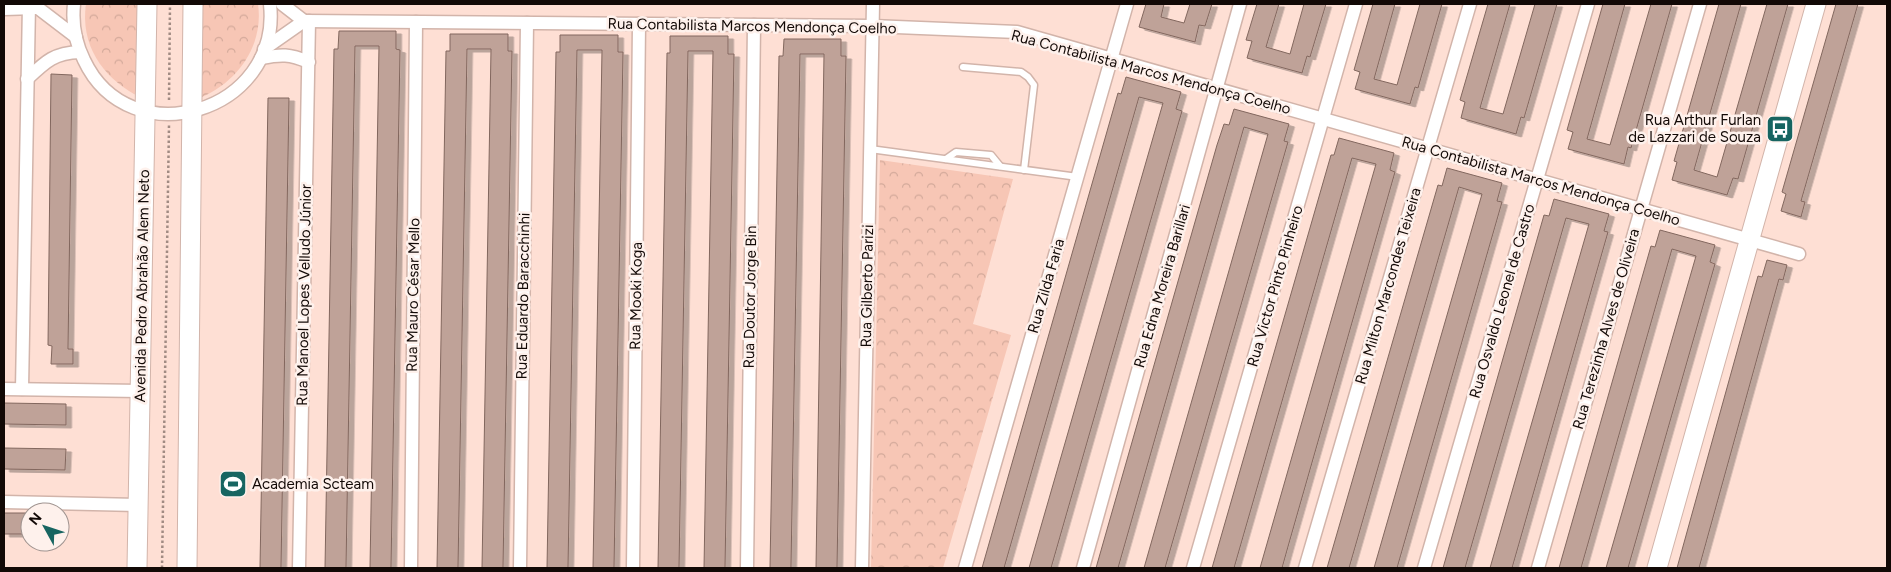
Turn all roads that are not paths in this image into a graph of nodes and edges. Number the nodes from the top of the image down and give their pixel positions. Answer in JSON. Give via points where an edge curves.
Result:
{"nodes":[{"id":1,"x":74,"y":4,"type":"edge"},
{"id":2,"x":148,"y":4,"type":"edge"},
{"id":3,"x":194,"y":4,"type":"edge"},
{"id":4,"x":270,"y":4,"type":"edge"},
{"id":5,"x":282,"y":4,"type":"edge"},
{"id":6,"x":873,"y":4,"type":"edge"},
{"id":7,"x":1127,"y":4,"type":"edge"},
{"id":8,"x":1240,"y":4,"type":"edge"},
{"id":9,"x":1356,"y":4,"type":"edge"},
{"id":10,"x":1470,"y":4,"type":"edge"},
{"id":11,"x":1588,"y":4,"type":"edge"},
{"id":12,"x":1700,"y":4,"type":"edge"},
{"id":13,"x":1816,"y":4,"type":"edge"},
{"id":14,"x":35,"y":6,"type":"edge"},
{"id":15,"x":4,"y":9,"type":"edge"},
{"id":16,"x":307,"y":21,"type":"junction"},
{"id":17,"x":416,"y":22,"type":"junction"},
{"id":18,"x":527,"y":23,"type":"junction"},
{"id":19,"x":639,"y":24,"type":"junction"},
{"id":20,"x":754,"y":25,"type":"junction"},
{"id":21,"x":872,"y":26,"type":"junction"},
{"id":22,"x":76,"y":37,"type":"junction"},
{"id":23,"x":80,"y":52,"type":"junction"},
{"id":24,"x":262,"y":54,"type":"junction"},
{"id":25,"x":1111,"y":59,"type":"junction"},
{"id":26,"x":309,"y":62,"type":"junction"},
{"id":27,"x":963,"y":66,"type":"dead end"},
{"id":28,"x":27,"y":79,"type":"junction"},
{"id":29,"x":1217,"y":89,"type":"junction"},
{"id":30,"x":146,"y":111,"type":"junction"},
{"id":31,"x":192,"y":112,"type":"junction"},
{"id":32,"x":1324,"y":119,"type":"junction"},
{"id":33,"x":870,"y":149,"type":"junction"},
{"id":34,"x":1428,"y":149,"type":"junction"},
{"id":35,"x":1024,"y":170,"type":"junction"},
{"id":36,"x":1078,"y":177,"type":"junction"},
{"id":37,"x":1538,"y":180,"type":"junction"},
{"id":38,"x":1640,"y":210,"type":"junction"},
{"id":39,"x":1749,"y":241,"type":"junction"},
{"id":40,"x":1799,"y":254,"type":"dead end"},
{"id":41,"x":4,"y":389,"type":"edge"},
{"id":42,"x":22,"y":389,"type":"junction"},
{"id":43,"x":141,"y":390,"type":"junction"},
{"id":44,"x":4,"y":502,"type":"edge"},
{"id":45,"x":138,"y":505,"type":"junction"},
{"id":46,"x":137,"y":568,"type":"edge"},
{"id":47,"x":187,"y":568,"type":"edge"},
{"id":48,"x":299,"y":568,"type":"edge"},
{"id":49,"x":411,"y":568,"type":"edge"},
{"id":50,"x":520,"y":568,"type":"edge"},
{"id":51,"x":633,"y":568,"type":"edge"},
{"id":52,"x":747,"y":568,"type":"edge"},
{"id":53,"x":862,"y":568,"type":"edge"},
{"id":54,"x":965,"y":568,"type":"edge"},
{"id":55,"x":1082,"y":568,"type":"edge"},
{"id":56,"x":1193,"y":568,"type":"edge"},
{"id":57,"x":1306,"y":568,"type":"edge"},
{"id":58,"x":1424,"y":568,"type":"edge"},
{"id":59,"x":1538,"y":568,"type":"edge"},
{"id":60,"x":1657,"y":568,"type":"edge"}],
"edges":[{"from":1,"to":22,"type":"street"},
{"from":2,"to":30,"type":"street","name":"Avenida Pedro Abrahão Alem Neto"},
{"from":3,"to":31,"type":"street"},
{"from":4,"to":24,"type":"street","via":[[270,28]]},
{"from":5,"to":16,"type":"street"},
{"from":6,"to":21,"type":"street","name":"Rua Gilberto Parizi"},
{"from":7,"to":25,"type":"street","name":"Rua Zilda Faria"},
{"from":8,"to":29,"type":"street","name":"Rua Edna Moreira Barillari"},
{"from":9,"to":32,"type":"street","name":"Rua Victor Pinto Pinheiro"},
{"from":10,"to":34,"type":"street","name":"Rua Milton Marcondes Teixeira"},
{"from":11,"to":37,"type":"street","name":"Rua Osvaldo Leonel de Castro"},
{"from":12,"to":38,"type":"street","name":"Rua Terezinha Alves de Oliveira"},
{"from":13,"to":39,"type":"street"},
{"from":14,"to":15,"type":"street"},
{"from":14,"to":22,"type":"street"},
{"from":14,"to":28,"type":"street"},
{"from":16,"to":17,"type":"street","name":"Rua Contabilista Marcos Mendonça Coelho"},
{"from":16,"to":24,"type":"street"},
{"from":16,"to":26,"type":"street","name":"Rua Manoel Lopes Velludo Júnior"},
{"from":17,"to":18,"type":"street","name":"Rua Contabilista Marcos Mendonça Coelho"},
{"from":17,"to":49,"type":"street","name":"Rua Mauro César Mello"},
{"from":18,"to":19,"type":"street","name":"Rua Contabilista Marcos Mendonça Coelho"},
{"from":18,"to":50,"type":"street","name":"Rua Eduardo Baracchinhi"},
{"from":19,"to":20,"type":"street","name":"Rua Contabilista Marcos Mendonça Coelho"},
{"from":19,"to":51,"type":"street","name":"Rua Mooki Koga"},
{"from":20,"to":21,"type":"street","name":"Rua Contabilista Marcos Mendonça Coelho"},
{"from":20,"to":52,"type":"street","name":"Rua Doutor Jorge Bin"},
{"from":21,"to":25,"type":"street","name":"Rua Contabilista Marcos Mendonça Coelho","via":[[1017,32]]},
{"from":21,"to":33,"type":"street","name":"Rua Gilberto Parizi"},
{"from":22,"to":23,"type":"street"},
{"from":23,"to":28,"type":"street","via":[[64,52],[48,59]]},
{"from":23,"to":30,"type":"street","via":[[106,89],[124,102]]},
{"from":24,"to":26,"type":"street","via":[[292,55]]},
{"from":24,"to":31,"type":"street","via":[[250,75],[229,96]]},
{"from":25,"to":29,"type":"street","name":"Rua Contabilista Marcos Mendonça Coelho"},
{"from":25,"to":36,"type":"street","name":"Rua Zilda Faria"},
{"from":26,"to":48,"type":"street","name":"Rua Manoel Lopes Velludo Júnior"},
{"from":27,"to":35,"type":"lane","via":[[1021,72],[1034,85]]},
{"from":28,"to":42,"type":"street"},
{"from":29,"to":32,"type":"street","name":"Rua Contabilista Marcos Mendonça Coelho"},
{"from":29,"to":55,"type":"street","name":"Rua Edna Moreira Barillari"},
{"from":30,"to":31,"type":"street"},
{"from":30,"to":43,"type":"street","name":"Avenida Pedro Abrahão Alem Neto"},
{"from":31,"to":47,"type":"street"},
{"from":32,"to":34,"type":"street","name":"Rua Contabilista Marcos Mendonça Coelho"},
{"from":32,"to":56,"type":"street","name":"Rua Victor Pinto Pinheiro"},
{"from":33,"to":35,"type":"lane"},
{"from":33,"to":53,"type":"street","name":"Rua Gilberto Parizi"},
{"from":34,"to":37,"type":"street","name":"Rua Contabilista Marcos Mendonça Coelho"},
{"from":34,"to":57,"type":"street","name":"Rua Milton Marcondes Teixeira"},
{"from":35,"to":36,"type":"lane"},
{"from":36,"to":54,"type":"street","name":"Rua Zilda Faria"},
{"from":37,"to":38,"type":"street","name":"Rua Contabilista Marcos Mendonça Coelho"},
{"from":37,"to":58,"type":"street","name":"Rua Osvaldo Leonel de Castro"},
{"from":38,"to":39,"type":"street","name":"Rua Contabilista Marcos Mendonça Coelho"},
{"from":38,"to":59,"type":"street","name":"Rua Terezinha Alves de Oliveira"},
{"from":39,"to":40,"type":"street","name":"Rua Contabilista Marcos Mendonça Coelho"},
{"from":39,"to":60,"type":"street"},
{"from":41,"to":42,"type":"street"},
{"from":42,"to":43,"type":"street"},
{"from":43,"to":45,"type":"street","name":"Avenida Pedro Abrahão Alem Neto"},
{"from":44,"to":45,"type":"street"},
{"from":45,"to":46,"type":"street","name":"Avenida Pedro Abrahão Alem Neto"}]}
